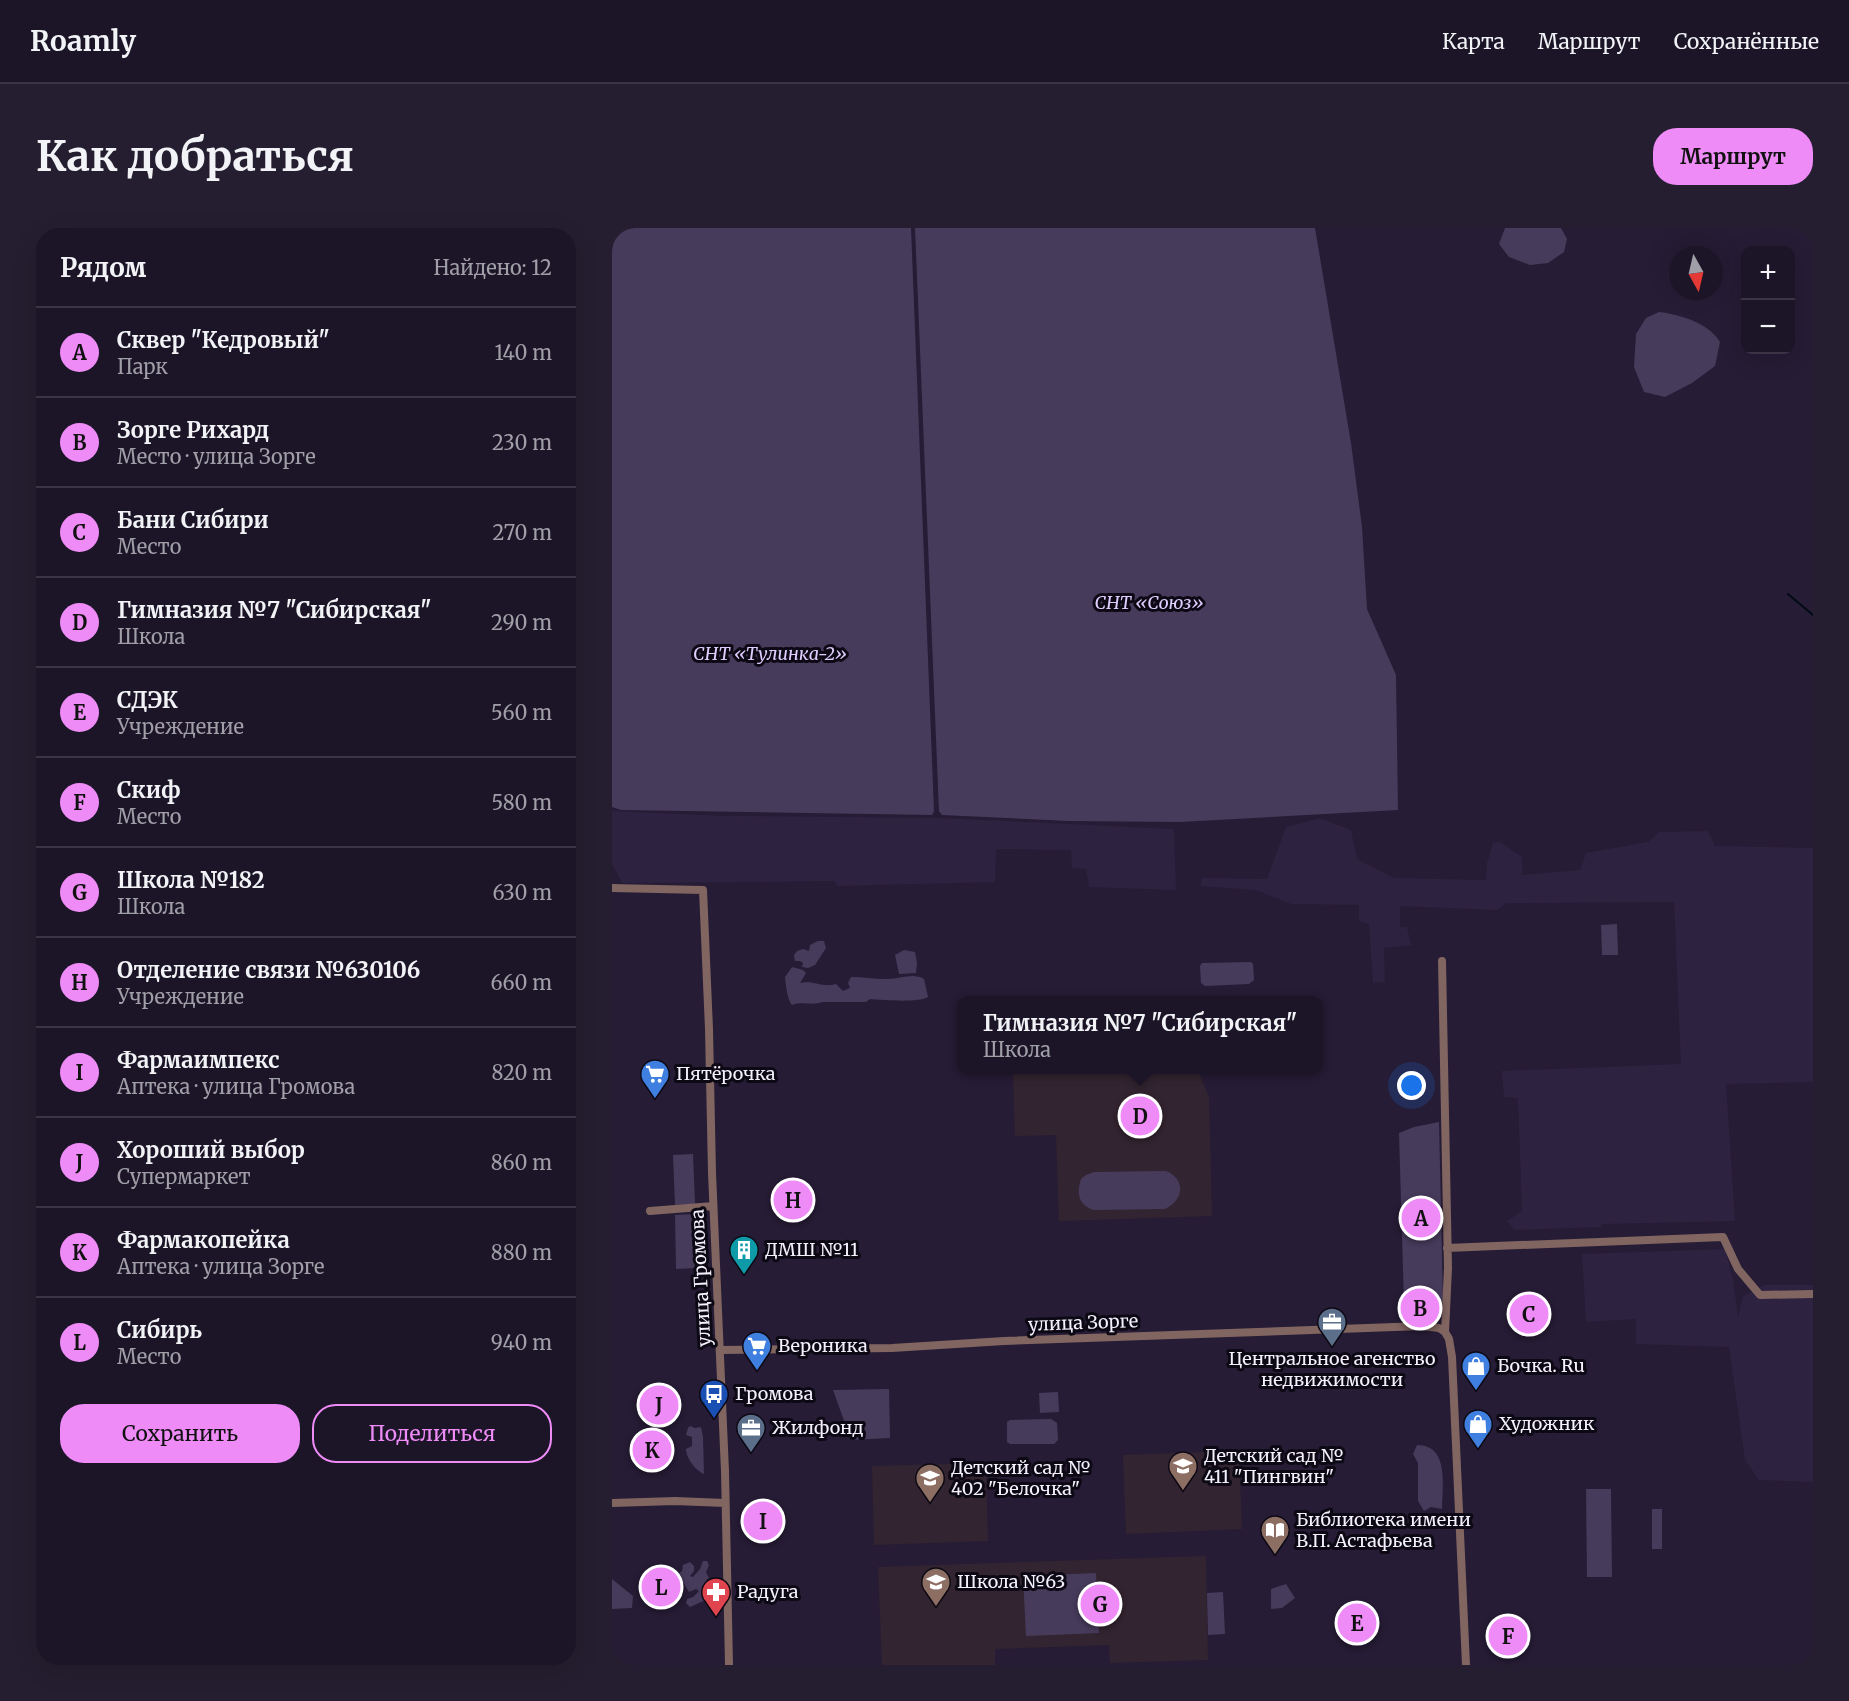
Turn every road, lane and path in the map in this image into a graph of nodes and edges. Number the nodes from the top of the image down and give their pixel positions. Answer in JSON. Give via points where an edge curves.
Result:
{"nodes":[{"id":1,"x":612,"y":888,"type":"edge"},
{"id":2,"x":1442,"y":961,"type":"dead end"},
{"id":3,"x":713,"y":1206,"type":"junction"},
{"id":4,"x":650,"y":1211,"type":"dead end"},
{"id":5,"x":1447,"y":1248,"type":"junction"},
{"id":6,"x":1813,"y":1294,"type":"edge"},
{"id":7,"x":1445,"y":1332,"type":"junction"},
{"id":8,"x":720,"y":1350,"type":"junction"},
{"id":9,"x":612,"y":1503,"type":"edge"},
{"id":10,"x":725,"y":1503,"type":"junction"},
{"id":11,"x":729,"y":1665,"type":"edge"},
{"id":12,"x":1466,"y":1665,"type":"edge"}],
"edges":[{"from":1,"to":3,"type":"street","name":"улица Громова","via":[[703,890]]},
{"from":2,"to":5,"type":"street"},
{"from":3,"to":4,"type":"street"},
{"from":3,"to":8,"type":"street","name":"улица Громова"},
{"from":5,"to":6,"type":"street","via":[[1723,1237],[1738,1269],[1760,1295]]},
{"from":5,"to":7,"type":"street"},
{"from":7,"to":8,"type":"street","name":"улица Зорге","via":[[1422,1326],[892,1348]]},
{"from":7,"to":12,"type":"street","via":[[1452,1357]]},
{"from":8,"to":10,"type":"street","name":"улица Громова"},
{"from":9,"to":10,"type":"street"},
{"from":10,"to":11,"type":"street","name":"улица Громова"}]}
